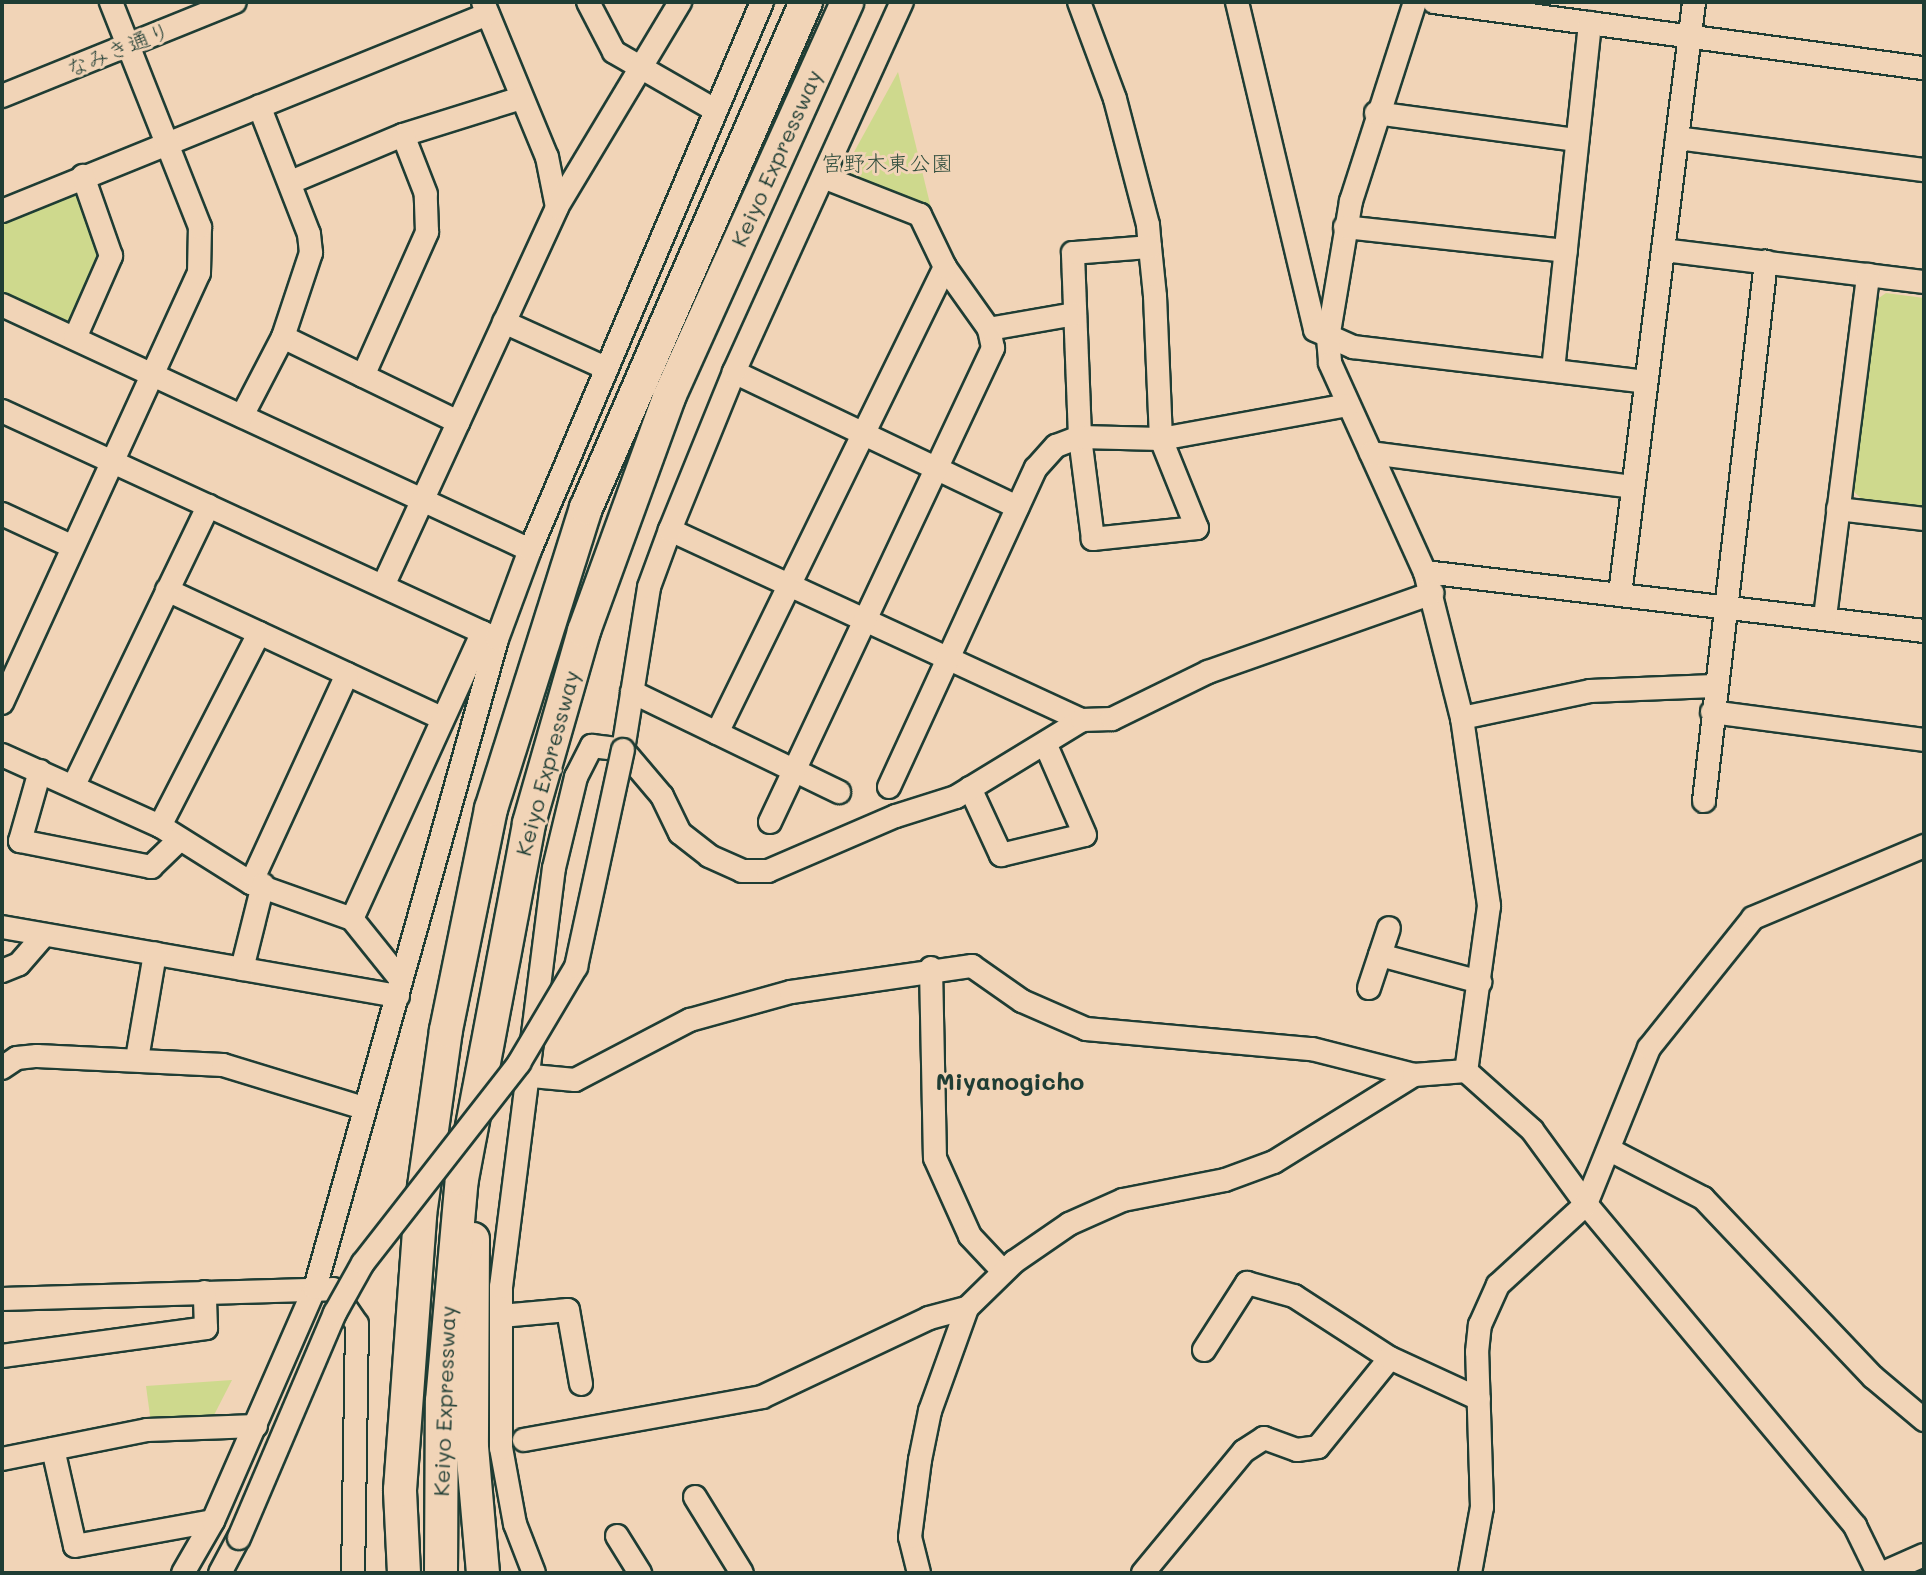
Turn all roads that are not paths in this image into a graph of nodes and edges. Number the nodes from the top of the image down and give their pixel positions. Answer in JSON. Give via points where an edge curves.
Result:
{"nodes":[{"id":1,"x":111,"y":2,"type":"edge"},
{"id":2,"x":235,"y":2,"type":"edge"},
{"id":3,"x":588,"y":2,"type":"edge"},
{"id":4,"x":680,"y":2,"type":"edge"},
{"id":5,"x":762,"y":2,"type":"edge"},
{"id":6,"x":806,"y":2,"type":"edge"},
{"id":7,"x":847,"y":2,"type":"edge"},
{"id":8,"x":902,"y":2,"type":"edge"},
{"id":9,"x":1079,"y":2,"type":"edge"},
{"id":10,"x":1237,"y":2,"type":"edge"},
{"id":11,"x":1415,"y":2,"type":"edge"},
{"id":12,"x":1434,"y":2,"type":"edge"},
{"id":13,"x":1694,"y":2,"type":"edge"},
{"id":14,"x":485,"y":8,"type":"edge"},
{"id":15,"x":1590,"y":23,"type":"junction"},
{"id":16,"x":1690,"y":36,"type":"junction"},
{"id":17,"x":128,"y":45,"type":"junction"},
{"id":18,"x":1924,"y":68,"type":"edge"},
{"id":19,"x":640,"y":69,"type":"junction"},
{"id":20,"x":2,"y":96,"type":"edge"},
{"id":21,"x":521,"y":98,"type":"junction"},
{"id":22,"x":259,"y":106,"type":"junction"},
{"id":23,"x":715,"y":110,"type":"junction"},
{"id":24,"x":1376,"y":113,"type":"junction"},
{"id":25,"x":403,"y":135,"type":"junction"},
{"id":26,"x":1677,"y":138,"type":"junction"},
{"id":27,"x":1577,"y":140,"type":"junction"},
{"id":28,"x":164,"y":141,"type":"junction"},
{"id":29,"x":1924,"y":170,"type":"edge"},
{"id":30,"x":83,"y":176,"type":"junction"},
{"id":31,"x":823,"y":177,"type":"junction"},
{"id":32,"x":291,"y":182,"type":"junction"},
{"id":33,"x":557,"y":207,"type":"junction"},
{"id":34,"x":2,"y":211,"type":"edge"},
{"id":35,"x":1345,"y":227,"type":"junction"},
{"id":36,"x":1150,"y":247,"type":"junction"},
{"id":37,"x":1663,"y":250,"type":"junction"},
{"id":38,"x":1566,"y":251,"type":"junction"},
{"id":39,"x":1766,"y":262,"type":"junction"},
{"id":40,"x":945,"y":267,"type":"junction"},
{"id":41,"x":1868,"y":275,"type":"junction"},
{"id":42,"x":1924,"y":282,"type":"edge"},
{"id":43,"x":2,"y":305,"type":"edge"},
{"id":44,"x":1075,"y":314,"type":"junction"},
{"id":45,"x":504,"y":322,"type":"junction"},
{"id":46,"x":989,"y":329,"type":"junction"},
{"id":47,"x":283,"y":337,"type":"junction"},
{"id":48,"x":75,"y":338,"type":"junction"},
{"id":49,"x":1328,"y":338,"type":"junction"},
{"id":50,"x":603,"y":367,"type":"junction"},
{"id":51,"x":1553,"y":370,"type":"junction"},
{"id":52,"x":734,"y":372,"type":"junction"},
{"id":53,"x":152,"y":374,"type":"junction"},
{"id":54,"x":363,"y":376,"type":"junction"},
{"id":55,"x":1646,"y":382,"type":"junction"},
{"id":56,"x":1348,"y":405,"type":"junction"},
{"id":57,"x":2,"y":411,"type":"edge"},
{"id":58,"x":242,"y":416,"type":"junction"},
{"id":59,"x":458,"y":422,"type":"junction"},
{"id":60,"x":864,"y":433,"type":"junction"},
{"id":61,"x":1080,"y":437,"type":"junction"},
{"id":62,"x":1161,"y":439,"type":"junction"},
{"id":63,"x":1371,"y":453,"type":"junction"},
{"id":64,"x":112,"y":462,"type":"junction"},
{"id":65,"x":937,"y":468,"type":"junction"},
{"id":66,"x":1633,"y":487,"type":"junction"},
{"id":67,"x":422,"y":500,"type":"junction"},
{"id":68,"x":208,"y":506,"type":"junction"},
{"id":69,"x":1017,"y":507,"type":"junction"},
{"id":70,"x":1838,"y":509,"type":"junction"},
{"id":71,"x":2,"y":514,"type":"edge"},
{"id":72,"x":1924,"y":519,"type":"edge"},
{"id":73,"x":670,"y":530,"type":"junction"},
{"id":74,"x":73,"y":547,"type":"junction"},
{"id":75,"x":530,"y":550,"type":"junction"},
{"id":76,"x":1429,"y":582,"type":"junction"},
{"id":77,"x":790,"y":585,"type":"junction"},
{"id":78,"x":383,"y":586,"type":"junction"},
{"id":79,"x":167,"y":590,"type":"junction"},
{"id":80,"x":1620,"y":594,"type":"junction"},
{"id":81,"x":1722,"y":606,"type":"junction"},
{"id":82,"x":1825,"y":617,"type":"junction"},
{"id":83,"x":865,"y":620,"type":"junction"},
{"id":84,"x":1924,"y":631,"type":"edge"},
{"id":85,"x":259,"y":633,"type":"junction"},
{"id":86,"x":490,"y":635,"type":"junction"},
{"id":87,"x":947,"y":658,"type":"junction"},
{"id":88,"x":347,"y":674,"type":"junction"},
{"id":89,"x":1714,"y":686,"type":"junction"},
{"id":90,"x":632,"y":692,"type":"junction"},
{"id":91,"x":2,"y":703,"type":"edge"},
{"id":92,"x":1712,"y":712,"type":"junction"},
{"id":93,"x":442,"y":718,"type":"junction"},
{"id":94,"x":1462,"y":718,"type":"junction"},
{"id":95,"x":1082,"y":720,"type":"junction"},
{"id":96,"x":717,"y":733,"type":"junction"},
{"id":97,"x":1924,"y":740,"type":"edge"},
{"id":98,"x":1045,"y":743,"type":"junction"},
{"id":99,"x":623,"y":750,"type":"junction"},
{"id":100,"x":2,"y":755,"type":"edge"},
{"id":101,"x":40,"y":771,"type":"junction"},
{"id":102,"x":794,"y":771,"type":"junction"},
{"id":103,"x":74,"y":785,"type":"junction"},
{"id":104,"x":889,"y":787,"type":"dead end"},
{"id":105,"x":970,"y":788,"type":"junction"},
{"id":106,"x":839,"y":792,"type":"dead end"},
{"id":107,"x":1704,"y":801,"type":"dead end"},
{"id":108,"x":770,"y":822,"type":"dead end"},
{"id":109,"x":160,"y":826,"type":"junction"},
{"id":110,"x":180,"y":839,"type":"junction"},
{"id":111,"x":1924,"y":846,"type":"edge"},
{"id":112,"x":257,"y":884,"type":"junction"},
{"id":113,"x":352,"y":919,"type":"junction"},
{"id":114,"x":2,"y":927,"type":"edge"},
{"id":115,"x":1389,"y":928,"type":"dead end"},
{"id":116,"x":44,"y":935,"type":"junction"},
{"id":117,"x":155,"y":954,"type":"junction"},
{"id":118,"x":1380,"y":955,"type":"junction"},
{"id":119,"x":931,"y":968,"type":"junction"},
{"id":120,"x":242,"y":969,"type":"junction"},
{"id":121,"x":2,"y":971,"type":"edge"},
{"id":122,"x":1480,"y":982,"type":"junction"},
{"id":123,"x":400,"y":988,"type":"junction"},
{"id":124,"x":1369,"y":988,"type":"dead end"},
{"id":125,"x":485,"y":1036,"type":"junction"},
{"id":126,"x":137,"y":1059,"type":"junction"},
{"id":127,"x":2,"y":1068,"type":"edge"},
{"id":128,"x":1466,"y":1071,"type":"junction"},
{"id":129,"x":1414,"y":1075,"type":"junction"},
{"id":130,"x":532,"y":1076,"type":"junction"},
{"id":131,"x":364,"y":1108,"type":"junction"},
{"id":132,"x":1610,"y":1150,"type":"junction"},
{"id":133,"x":1586,"y":1204,"type":"junction"},
{"id":134,"x":1003,"y":1271,"type":"junction"},
{"id":135,"x":315,"y":1288,"type":"junction"},
{"id":136,"x":205,"y":1292,"type":"junction"},
{"id":137,"x":2,"y":1299,"type":"edge"},
{"id":138,"x":967,"y":1308,"type":"junction"},
{"id":139,"x":501,"y":1316,"type":"junction"},
{"id":140,"x":1204,"y":1350,"type":"dead end"},
{"id":141,"x":2,"y":1356,"type":"edge"},
{"id":142,"x":1390,"y":1358,"type":"junction"},
{"id":143,"x":581,"y":1384,"type":"dead end"},
{"id":144,"x":1479,"y":1399,"type":"junction"},
{"id":145,"x":1924,"y":1420,"type":"edge"},
{"id":146,"x":256,"y":1426,"type":"junction"},
{"id":147,"x":524,"y":1440,"type":"dead end"},
{"id":148,"x":53,"y":1449,"type":"junction"},
{"id":149,"x":2,"y":1459,"type":"edge"},
{"id":150,"x":400,"y":1490,"type":"junction"},
{"id":151,"x":695,"y":1497,"type":"dead end"},
{"id":152,"x":213,"y":1521,"type":"junction"},
{"id":153,"x":617,"y":1536,"type":"dead end"},
{"id":154,"x":1924,"y":1555,"type":"edge"},
{"id":155,"x":183,"y":1573,"type":"edge"},
{"id":156,"x":220,"y":1573,"type":"edge"},
{"id":157,"x":353,"y":1573,"type":"edge"},
{"id":158,"x":392,"y":1573,"type":"edge"},
{"id":159,"x":404,"y":1573,"type":"edge"},
{"id":160,"x":441,"y":1573,"type":"edge"},
{"id":161,"x":483,"y":1573,"type":"edge"},
{"id":162,"x":534,"y":1573,"type":"edge"},
{"id":163,"x":640,"y":1573,"type":"edge"},
{"id":164,"x":742,"y":1573,"type":"edge"},
{"id":165,"x":919,"y":1573,"type":"edge"},
{"id":166,"x":1143,"y":1573,"type":"edge"},
{"id":167,"x":1470,"y":1573,"type":"edge"},
{"id":168,"x":1881,"y":1573,"type":"edge"}],
"edges":[{"from":1,"to":17,"type":"street"},
{"from":2,"to":17,"type":"street","name":"なみき通り"},
{"from":3,"to":19,"type":"street","via":[[607,44]]},
{"from":4,"to":19,"type":"street"},
{"from":5,"to":23,"type":"street"},
{"from":6,"to":150,"type":"highway","name":"Keiyo Expressway","via":[[586,508],[491,809],[429,1141]]},
{"from":7,"to":125,"type":"highway","name":"Keiyo Expressway","via":[[669,397],[618,531],[536,794]]},
{"from":8,"to":31,"type":"street"},
{"from":9,"to":36,"type":"street","via":[[1115,99]]},
{"from":10,"to":49,"type":"street","via":[[1299,274],[1315,330]]},
{"from":11,"to":24,"type":"street"},
{"from":12,"to":15,"type":"street"},
{"from":13,"to":16,"type":"street"},
{"from":14,"to":21,"type":"street"},
{"from":14,"to":22,"type":"street"},
{"from":15,"to":16,"type":"street"},
{"from":15,"to":27,"type":"street"},
{"from":16,"to":18,"type":"street"},
{"from":16,"to":26,"type":"street"},
{"from":17,"to":20,"type":"street","name":"なみき通り"},
{"from":17,"to":28,"type":"street"},
{"from":19,"to":23,"type":"street"},
{"from":19,"to":33,"type":"street"},
{"from":21,"to":25,"type":"street"},
{"from":21,"to":33,"type":"street","via":[[547,157]]},
{"from":22,"to":28,"type":"street"},
{"from":22,"to":32,"type":"street"},
{"from":23,"to":50,"type":"street"},
{"from":24,"to":27,"type":"street"},
{"from":24,"to":35,"type":"street"},
{"from":25,"to":32,"type":"street"},
{"from":25,"to":54,"type":"street","via":[[426,194],[427,232]]},
{"from":26,"to":29,"type":"street"},
{"from":26,"to":37,"type":"street"},
{"from":27,"to":38,"type":"street"},
{"from":28,"to":30,"type":"street"},
{"from":28,"to":53,"type":"street","via":[[200,227],[203,250],[199,273]]},
{"from":30,"to":34,"type":"street"},
{"from":30,"to":48,"type":"street","via":[[111,256]]},
{"from":31,"to":40,"type":"street","via":[[920,215]]},
{"from":31,"to":52,"type":"street"},
{"from":32,"to":47,"type":"street","via":[[311,253]]},
{"from":33,"to":45,"type":"street"},
{"from":35,"to":38,"type":"street"},
{"from":35,"to":49,"type":"street"},
{"from":36,"to":44,"type":"street","via":[[1073,253]]},
{"from":36,"to":62,"type":"street"},
{"from":37,"to":39,"type":"street"},
{"from":37,"to":55,"type":"street"},
{"from":38,"to":51,"type":"street"},
{"from":39,"to":41,"type":"street"},
{"from":39,"to":81,"type":"street"},
{"from":40,"to":46,"type":"street"},
{"from":40,"to":60,"type":"street"},
{"from":41,"to":42,"type":"street"},
{"from":41,"to":70,"type":"street"},
{"from":43,"to":48,"type":"street"},
{"from":44,"to":46,"type":"street"},
{"from":44,"to":61,"type":"street"},
{"from":45,"to":50,"type":"street"},
{"from":45,"to":59,"type":"street"},
{"from":46,"to":65,"type":"street","via":[[993,348]]},
{"from":47,"to":54,"type":"street"},
{"from":47,"to":58,"type":"street"},
{"from":48,"to":53,"type":"street"},
{"from":49,"to":51,"type":"street","via":[[1353,347]]},
{"from":49,"to":56,"type":"street","via":[[1330,363]]},
{"from":50,"to":75,"type":"street"},
{"from":51,"to":55,"type":"street"},
{"from":52,"to":60,"type":"street"},
{"from":52,"to":73,"type":"street"},
{"from":53,"to":58,"type":"street"},
{"from":53,"to":64,"type":"street"},
{"from":54,"to":59,"type":"street"},
{"from":55,"to":66,"type":"street"},
{"from":56,"to":62,"type":"street"},
{"from":56,"to":63,"type":"street"},
{"from":57,"to":64,"type":"street"},
{"from":58,"to":67,"type":"street"},
{"from":59,"to":67,"type":"street"},
{"from":60,"to":65,"type":"street"},
{"from":60,"to":77,"type":"street"},
{"from":61,"to":62,"type":"street"},
{"from":61,"to":62,"type":"street","via":[[1093,539],[1197,528]]},
{"from":61,"to":69,"type":"street","via":[[1056,446],[1036,468]]},
{"from":63,"to":66,"type":"street"},
{"from":63,"to":76,"type":"street"},
{"from":64,"to":68,"type":"street"},
{"from":64,"to":74,"type":"street"},
{"from":65,"to":69,"type":"street"},
{"from":65,"to":83,"type":"street"},
{"from":66,"to":80,"type":"street"},
{"from":67,"to":75,"type":"street"},
{"from":67,"to":78,"type":"street"},
{"from":68,"to":78,"type":"street"},
{"from":68,"to":79,"type":"street"},
{"from":69,"to":87,"type":"street"},
{"from":70,"to":72,"type":"street"},
{"from":70,"to":82,"type":"street"},
{"from":71,"to":74,"type":"street"},
{"from":73,"to":77,"type":"street"},
{"from":73,"to":90,"type":"street","via":[[649,587]]},
{"from":74,"to":91,"type":"street"},
{"from":75,"to":86,"type":"street"},
{"from":76,"to":80,"type":"street"},
{"from":76,"to":94,"type":"street"},
{"from":76,"to":95,"type":"street","via":[[1208,672],[1112,719]]},
{"from":77,"to":83,"type":"street"},
{"from":77,"to":96,"type":"street"},
{"from":78,"to":86,"type":"street"},
{"from":79,"to":85,"type":"street"},
{"from":79,"to":103,"type":"street"},
{"from":80,"to":81,"type":"street"},
{"from":81,"to":82,"type":"street"},
{"from":81,"to":89,"type":"street"},
{"from":82,"to":84,"type":"street"},
{"from":83,"to":87,"type":"street"},
{"from":83,"to":102,"type":"street"},
{"from":85,"to":88,"type":"street"},
{"from":85,"to":109,"type":"street"},
{"from":86,"to":93,"type":"street"},
{"from":86,"to":123,"type":"street"},
{"from":87,"to":95,"type":"street"},
{"from":87,"to":104,"type":"street"},
{"from":88,"to":93,"type":"street"},
{"from":88,"to":112,"type":"street"},
{"from":89,"to":92,"type":"street"},
{"from":89,"to":94,"type":"street","via":[[1590,691]]},
{"from":90,"to":96,"type":"street"},
{"from":90,"to":99,"type":"street"},
{"from":92,"to":97,"type":"street"},
{"from":92,"to":107,"type":"street"},
{"from":93,"to":113,"type":"street"},
{"from":94,"to":122,"type":"street","via":[[1489,906]]},
{"from":95,"to":98,"type":"street"},
{"from":96,"to":102,"type":"street"},
{"from":98,"to":105,"type":"street"},
{"from":98,"to":105,"type":"street","via":[[1085,835],[1001,855]]},
{"from":99,"to":105,"type":"street","via":[[662,796],[680,833],[742,871],[768,871]]},
{"from":99,"to":130,"type":"street","via":[[592,746],[576,777],[554,868]]},
{"from":99,"to":156,"type":"street","bridge":true,"via":[[576,967],[519,1063],[363,1263],[335,1313]]},
{"from":100,"to":101,"type":"street"},
{"from":101,"to":103,"type":"street"},
{"from":101,"to":110,"type":"street","via":[[20,841],[151,867]]},
{"from":102,"to":106,"type":"street"},
{"from":102,"to":108,"type":"street"},
{"from":103,"to":109,"type":"street"},
{"from":109,"to":110,"type":"street"},
{"from":110,"to":112,"type":"street"},
{"from":111,"to":132,"type":"street","via":[[1753,918],[1649,1048]]},
{"from":112,"to":113,"type":"street"},
{"from":112,"to":120,"type":"street"},
{"from":113,"to":123,"type":"street"},
{"from":114,"to":116,"type":"street"},
{"from":115,"to":118,"type":"street"},
{"from":116,"to":117,"type":"street"},
{"from":116,"to":121,"type":"street","via":[[19,964]]},
{"from":117,"to":120,"type":"street"},
{"from":117,"to":126,"type":"street"},
{"from":118,"to":122,"type":"street"},
{"from":118,"to":124,"type":"street"},
{"from":119,"to":129,"type":"street","via":[[972,966],[1022,1001],[1086,1029],[1312,1049]]},
{"from":119,"to":130,"type":"street","via":[[791,992],[690,1020],[575,1080]]},
{"from":119,"to":134,"type":"street","via":[[935,1158],[970,1236]]},
{"from":120,"to":123,"type":"street"},
{"from":122,"to":128,"type":"street"},
{"from":123,"to":131,"type":"street"},
{"from":125,"to":160,"type":"highway","name":"Keiyo Expressway","via":[[449,1289]]},
{"from":125,"to":161,"type":"highway","via":[[470,1366]]},
{"from":126,"to":127,"type":"street","via":[[37,1056],[17,1058]]},
{"from":126,"to":131,"type":"street","via":[[223,1065]]},
{"from":128,"to":129,"type":"street"},
{"from":128,"to":133,"type":"street","via":[[1532,1130]]},
{"from":129,"to":134,"type":"street","via":[[1274,1162],[1225,1180],[1123,1200],[1069,1224]]},
{"from":130,"to":139,"type":"street","via":[[513,1155]]},
{"from":131,"to":135,"type":"street"},
{"from":132,"to":133,"type":"street"},
{"from":132,"to":145,"type":"street","via":[[1703,1198],[1873,1377]]},
{"from":133,"to":144,"type":"street","via":[[1498,1285],[1480,1325]]},
{"from":133,"to":168,"type":"street","via":[[1855,1526]]},
{"from":134,"to":138,"type":"street"},
{"from":135,"to":136,"type":"street"},
{"from":135,"to":146,"type":"street"},
{"from":135,"to":157,"type":"street","via":[[333,1289],[357,1324]]},
{"from":136,"to":137,"type":"street"},
{"from":136,"to":141,"type":"street","via":[[206,1328]]},
{"from":138,"to":147,"type":"street","via":[[929,1318],[762,1397]]},
{"from":138,"to":165,"type":"street","via":[[930,1411],[920,1460],[910,1537]]},
{"from":139,"to":143,"type":"street","via":[[568,1310]]},
{"from":139,"to":162,"type":"street","via":[[501,1448],[515,1524]]},
{"from":140,"to":142,"type":"street","via":[[1247,1283],[1294,1296]]},
{"from":142,"to":144,"type":"street"},
{"from":142,"to":166,"type":"street","via":[[1318,1447],[1297,1450],[1264,1438],[1244,1451]]},
{"from":144,"to":167,"type":"street","via":[[1482,1507]]},
{"from":146,"to":148,"type":"street","via":[[147,1430]]},
{"from":146,"to":152,"type":"street"},
{"from":148,"to":149,"type":"street"},
{"from":148,"to":152,"type":"street","via":[[75,1546]]},
{"from":150,"to":158,"type":"highway"},
{"from":150,"to":159,"type":"highway","name":"Keiyo Expressway"},
{"from":151,"to":164,"type":"street"},
{"from":152,"to":155,"type":"street"},
{"from":153,"to":163,"type":"street"},
{"from":154,"to":168,"type":"street"}]}
